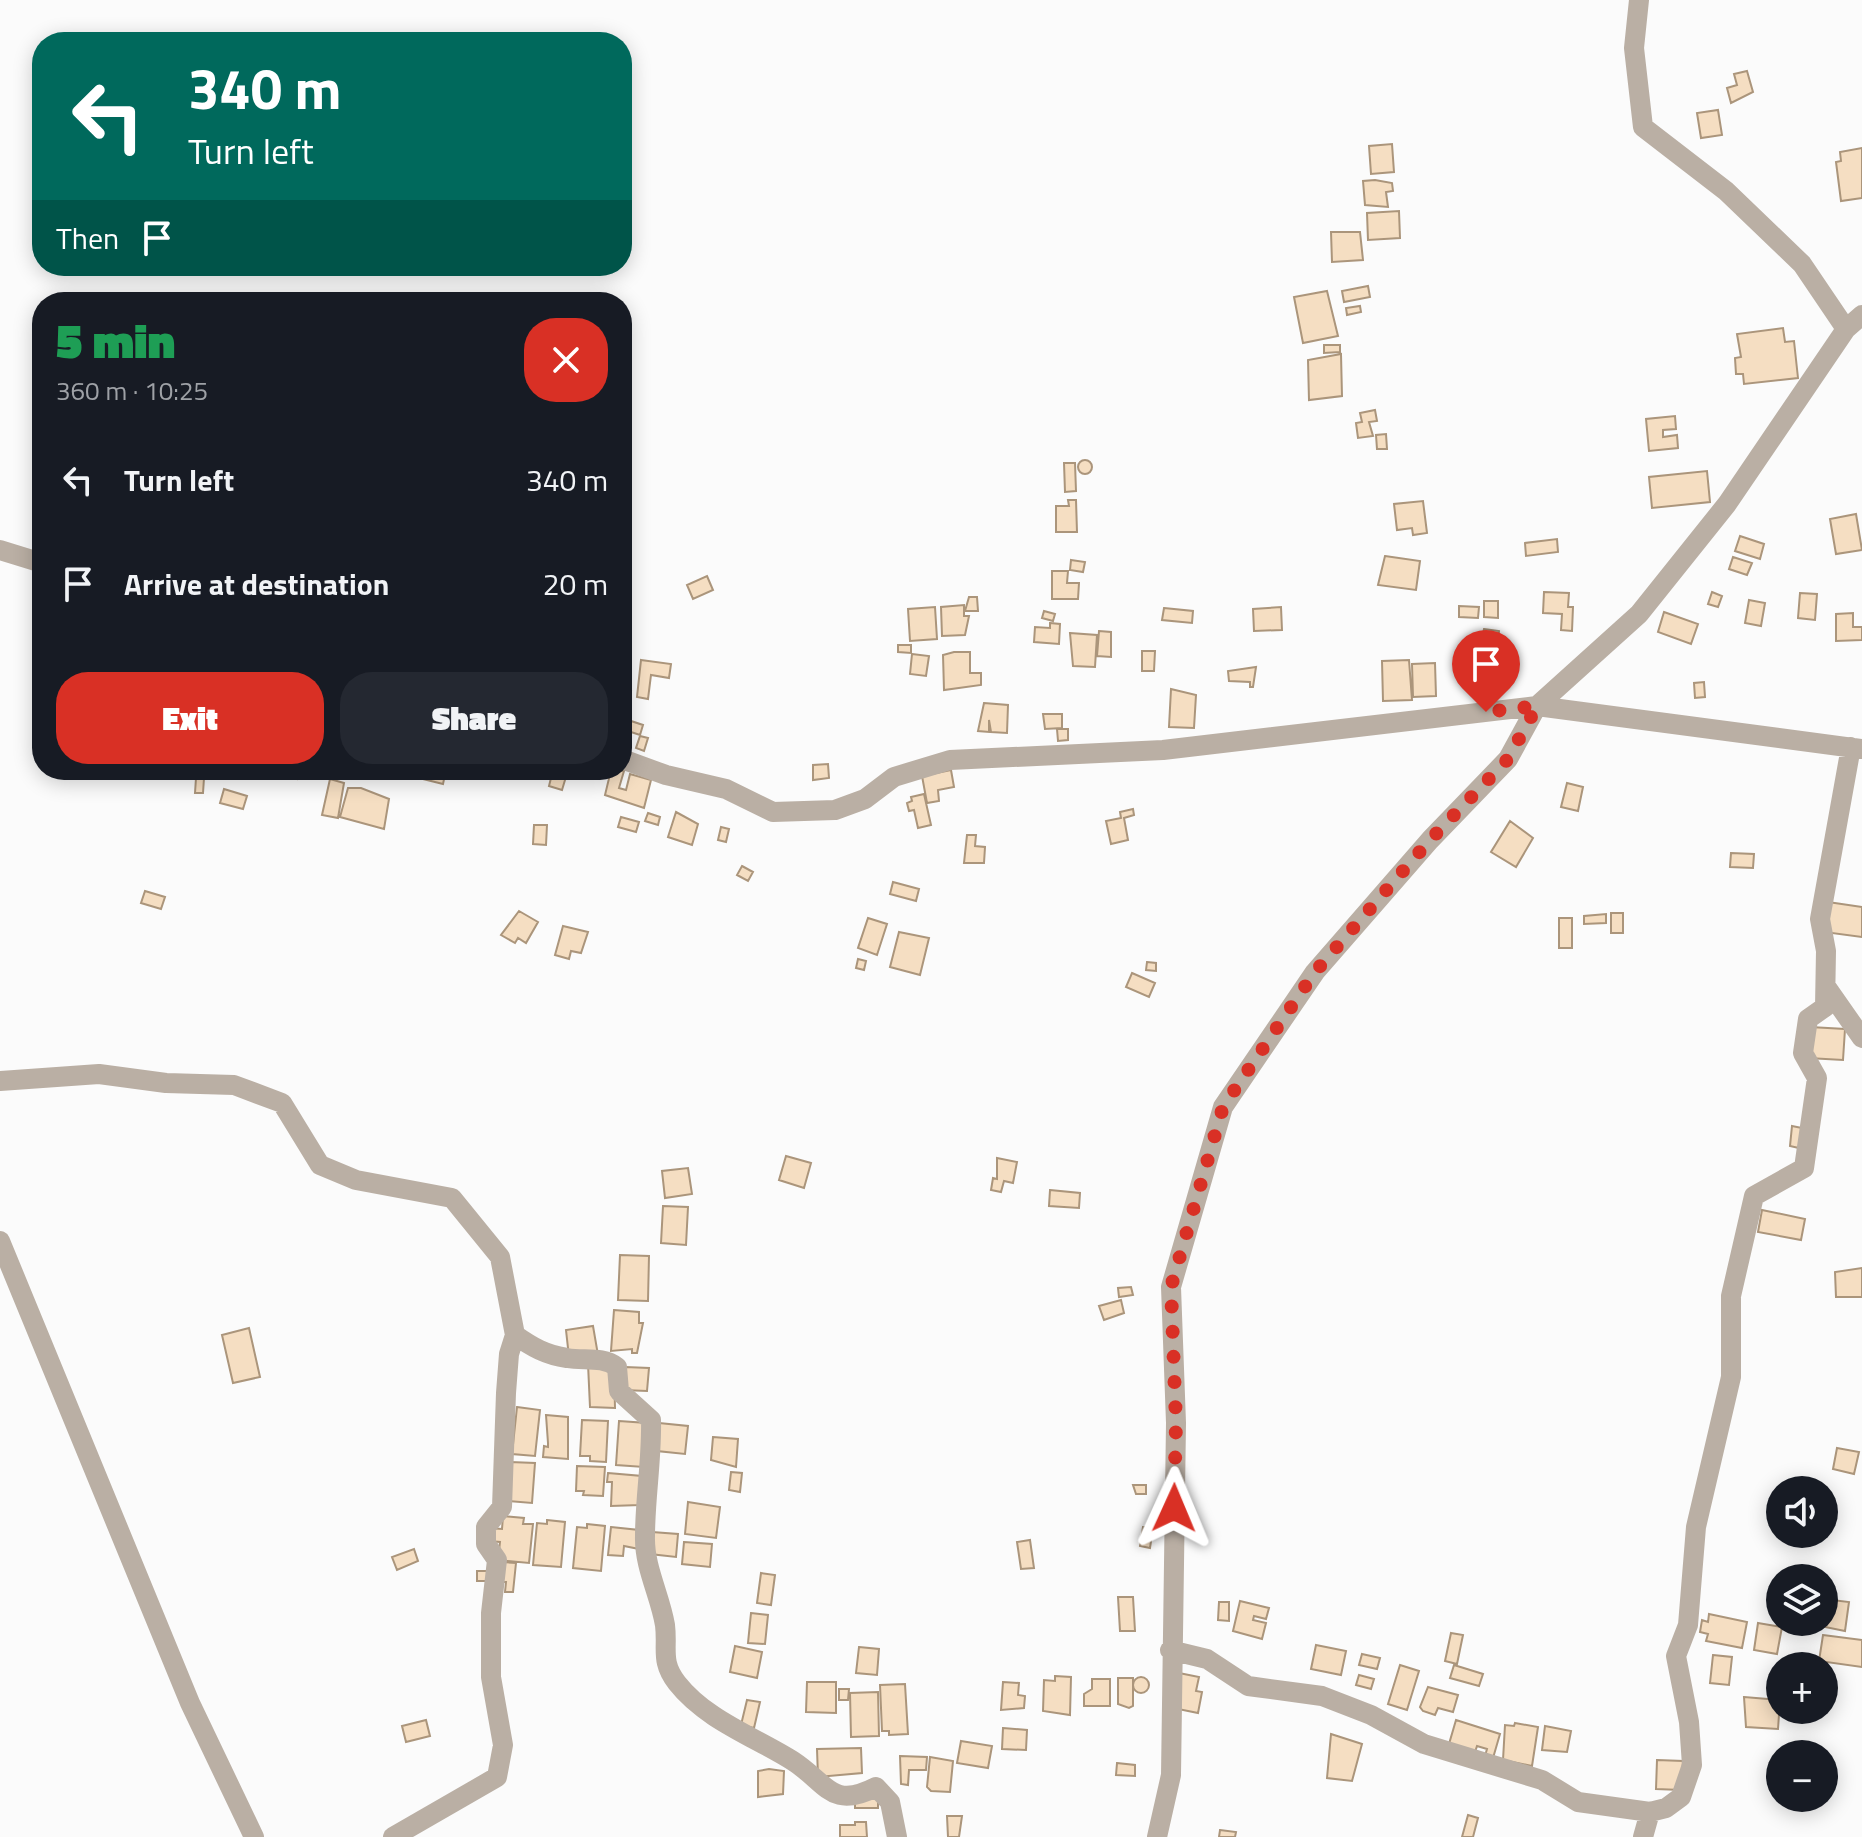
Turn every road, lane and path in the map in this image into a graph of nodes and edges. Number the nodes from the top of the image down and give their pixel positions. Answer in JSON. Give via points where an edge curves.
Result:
{"nodes":[{"id":1,"x":1639,"y":0,"type":"edge"},
{"id":2,"x":1862,"y":315,"type":"edge"},
{"id":3,"x":1846,"y":329,"type":"junction"},
{"id":4,"x":0,"y":550,"type":"edge"},
{"id":5,"x":32,"y":560,"type":"edge"},
{"id":6,"x":1537,"y":706,"type":"junction"},
{"id":7,"x":1857,"y":748,"type":"edge"},
{"id":8,"x":632,"y":763,"type":"edge"},
{"id":9,"x":1827,"y":988,"type":"junction"},
{"id":10,"x":1862,"y":1038,"type":"edge"},
{"id":11,"x":0,"y":1081,"type":"edge"},
{"id":12,"x":0,"y":1241,"type":"edge"},
{"id":13,"x":515,"y":1335,"type":"junction"},
{"id":14,"x":1170,"y":1650,"type":"junction"},
{"id":15,"x":1650,"y":1812,"type":"junction"},
{"id":16,"x":254,"y":1837,"type":"edge"},
{"id":17,"x":393,"y":1837,"type":"edge"},
{"id":18,"x":897,"y":1837,"type":"edge"},
{"id":19,"x":1157,"y":1837,"type":"edge"},
{"id":20,"x":1643,"y":1837,"type":"edge"}],
"edges":[{"from":1,"to":3,"type":"street","via":[[1634,48],[1643,127],[1726,191],[1802,264]]},
{"from":2,"to":3,"type":"street"},
{"from":3,"to":6,"type":"street","via":[[1727,504],[1639,614]]},
{"from":4,"to":5,"type":"street"},
{"from":6,"to":7,"type":"street"},
{"from":6,"to":8,"type":"street","via":[[1163,750],[950,760],[894,777],[865,799],[809,812],[773,812],[726,789]]},
{"from":6,"to":14,"type":"street","via":[[1508,759],[1315,972],[1223,1107],[1171,1287],[1176,1423]]},
{"from":7,"to":9,"type":"street","via":[[1820,919]]},
{"from":9,"to":10,"type":"street"},
{"from":9,"to":15,"type":"street","via":[[1825,1007],[1808,1019],[1803,1053],[1817,1078],[1804,1168],[1754,1196],[1731,1296],[1731,1377],[1696,1527],[1688,1625],[1676,1656],[1692,1765],[1681,1797]]},
{"from":11,"to":13,"type":"street","via":[[99,1074],[234,1085],[282,1103],[320,1165],[356,1180],[452,1198],[500,1257]]},
{"from":12,"to":16,"type":"street","via":[[190,1703]]},
{"from":13,"to":17,"type":"street","via":[[506,1393],[502,1507],[486,1527],[486,1544],[497,1560],[491,1613],[491,1677],[503,1745],[497,1777]]},
{"from":13,"to":18,"type":"street","via":[[538,1351],[608,1361],[617,1367],[619,1391],[651,1420],[648,1570],[661,1600],[665,1661],[678,1684],[837,1796],[858,1796],[876,1787],[890,1802]]},
{"from":14,"to":15,"type":"street","via":[[1207,1659],[1248,1686],[1334,1700],[1424,1744],[1542,1780],[1578,1802]]},
{"from":14,"to":19,"type":"street","via":[[1171,1775]]},
{"from":15,"to":20,"type":"street"}]}
